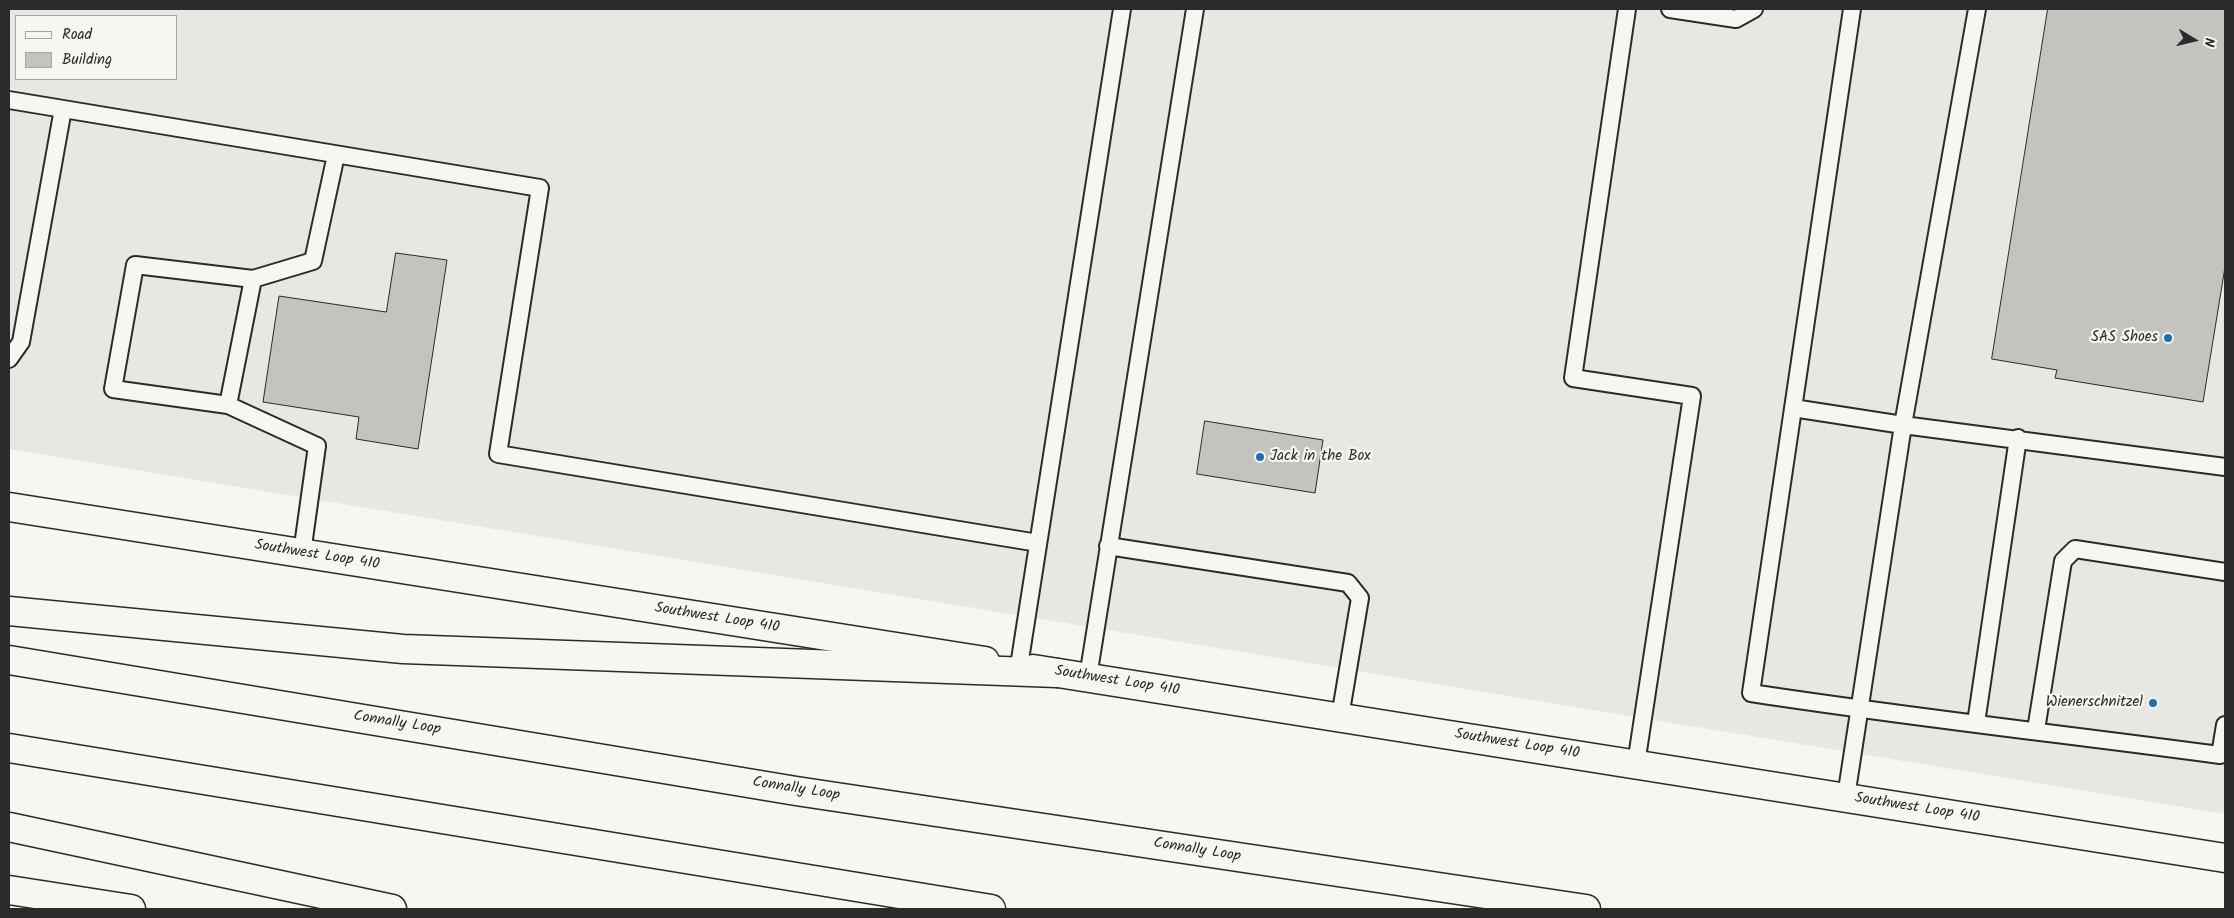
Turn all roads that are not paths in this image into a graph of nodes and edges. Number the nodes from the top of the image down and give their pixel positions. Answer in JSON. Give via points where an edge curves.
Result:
{"nodes":[{"id":1,"x":1122,"y":9,"type":"edge"},
{"id":2,"x":1194,"y":9,"type":"edge"},
{"id":3,"x":1627,"y":9,"type":"edge"},
{"id":4,"x":1670,"y":9,"type":"edge"},
{"id":5,"x":1754,"y":9,"type":"edge"},
{"id":6,"x":1852,"y":9,"type":"edge"},
{"id":7,"x":1977,"y":9,"type":"edge"},
{"id":8,"x":9,"y":100,"type":"edge"},
{"id":9,"x":63,"y":109,"type":"junction"},
{"id":10,"x":336,"y":155,"type":"junction"},
{"id":11,"x":253,"y":279,"type":"junction"},
{"id":12,"x":9,"y":359,"type":"edge"},
{"id":13,"x":228,"y":404,"type":"junction"},
{"id":14,"x":1793,"y":408,"type":"junction"},
{"id":15,"x":1903,"y":425,"type":"junction"},
{"id":16,"x":2018,"y":438,"type":"junction"},
{"id":17,"x":2225,"y":467,"type":"edge"},
{"id":18,"x":9,"y":507,"type":"edge"},
{"id":19,"x":1038,"y":543,"type":"junction"},
{"id":20,"x":1108,"y":546,"type":"junction"},
{"id":21,"x":302,"y":553,"type":"junction"},
{"id":22,"x":2225,"y":572,"type":"edge"},
{"id":23,"x":9,"y":611,"type":"edge"},
{"id":24,"x":9,"y":660,"type":"edge"},
{"id":25,"x":1019,"y":666,"type":"junction"},
{"id":26,"x":1057,"y":672,"type":"junction"},
{"id":27,"x":1088,"y":677,"type":"junction"},
{"id":28,"x":1860,"y":710,"type":"junction"},
{"id":29,"x":1340,"y":717,"type":"junction"},
{"id":30,"x":1976,"y":722,"type":"junction"},
{"id":31,"x":2225,"y":725,"type":"edge"},
{"id":32,"x":2036,"y":730,"type":"junction"},
{"id":33,"x":9,"y":748,"type":"edge"},
{"id":34,"x":1636,"y":764,"type":"junction"},
{"id":35,"x":1846,"y":798,"type":"junction"},
{"id":36,"x":9,"y":827,"type":"edge"},
{"id":37,"x":2225,"y":858,"type":"edge"},
{"id":38,"x":9,"y":890,"type":"edge"},
{"id":39,"x":132,"y":909,"type":"edge"},
{"id":40,"x":392,"y":909,"type":"edge"},
{"id":41,"x":991,"y":909,"type":"edge"},
{"id":42,"x":1586,"y":909,"type":"edge"}],
"edges":[{"from":1,"to":19,"type":"lane"},
{"from":2,"to":20,"type":"lane"},
{"from":3,"to":34,"type":"lane","via":[[1572,378],[1692,396]]},
{"from":4,"to":5,"type":"lane","via":[[1736,19]]},
{"from":6,"to":14,"type":"lane"},
{"from":7,"to":15,"type":"lane"},
{"from":8,"to":9,"type":"lane"},
{"from":9,"to":10,"type":"lane"},
{"from":9,"to":12,"type":"lane","via":[[21,342]]},
{"from":10,"to":11,"type":"lane","via":[[313,260]]},
{"from":10,"to":19,"type":"lane","via":[[540,188],[498,454]]},
{"from":11,"to":13,"type":"lane"},
{"from":11,"to":13,"type":"lane","via":[[134,265],[113,389]]},
{"from":13,"to":21,"type":"lane","via":[[317,446]]},
{"from":14,"to":15,"type":"lane"},
{"from":14,"to":28,"type":"lane","via":[[1750,693]]},
{"from":15,"to":16,"type":"lane"},
{"from":15,"to":28,"type":"lane"},
{"from":16,"to":17,"type":"lane"},
{"from":16,"to":30,"type":"lane"},
{"from":18,"to":21,"type":"main road","name":"Southwest Loop 410"},
{"from":19,"to":25,"type":"lane"},
{"from":20,"to":27,"type":"lane"},
{"from":20,"to":29,"type":"lane","via":[[1348,583],[1360,598]]},
{"from":21,"to":25,"type":"main road","name":"Southwest Loop 410"},
{"from":22,"to":32,"type":"lane","via":[[2075,550],[2063,561]]},
{"from":23,"to":26,"type":"main road","via":[[403,649]]},
{"from":24,"to":42,"type":"main road","name":"Connally Loop","via":[[796,791]]},
{"from":25,"to":26,"type":"main road","name":"Southwest Loop 410"},
{"from":26,"to":27,"type":"main road","name":"Southwest Loop 410"},
{"from":27,"to":29,"type":"main road","name":"Southwest Loop 410"},
{"from":28,"to":30,"type":"lane"},
{"from":28,"to":35,"type":"lane"},
{"from":29,"to":34,"type":"main road","name":"Southwest Loop 410"},
{"from":30,"to":32,"type":"lane"},
{"from":31,"to":32,"type":"lane","via":[[2220,755]]},
{"from":33,"to":41,"type":"main road"},
{"from":34,"to":35,"type":"main road","name":"Southwest Loop 410"},
{"from":35,"to":37,"type":"main road","name":"Southwest Loop 410"},
{"from":36,"to":40,"type":"main road"},
{"from":38,"to":39,"type":"main road"}]}
